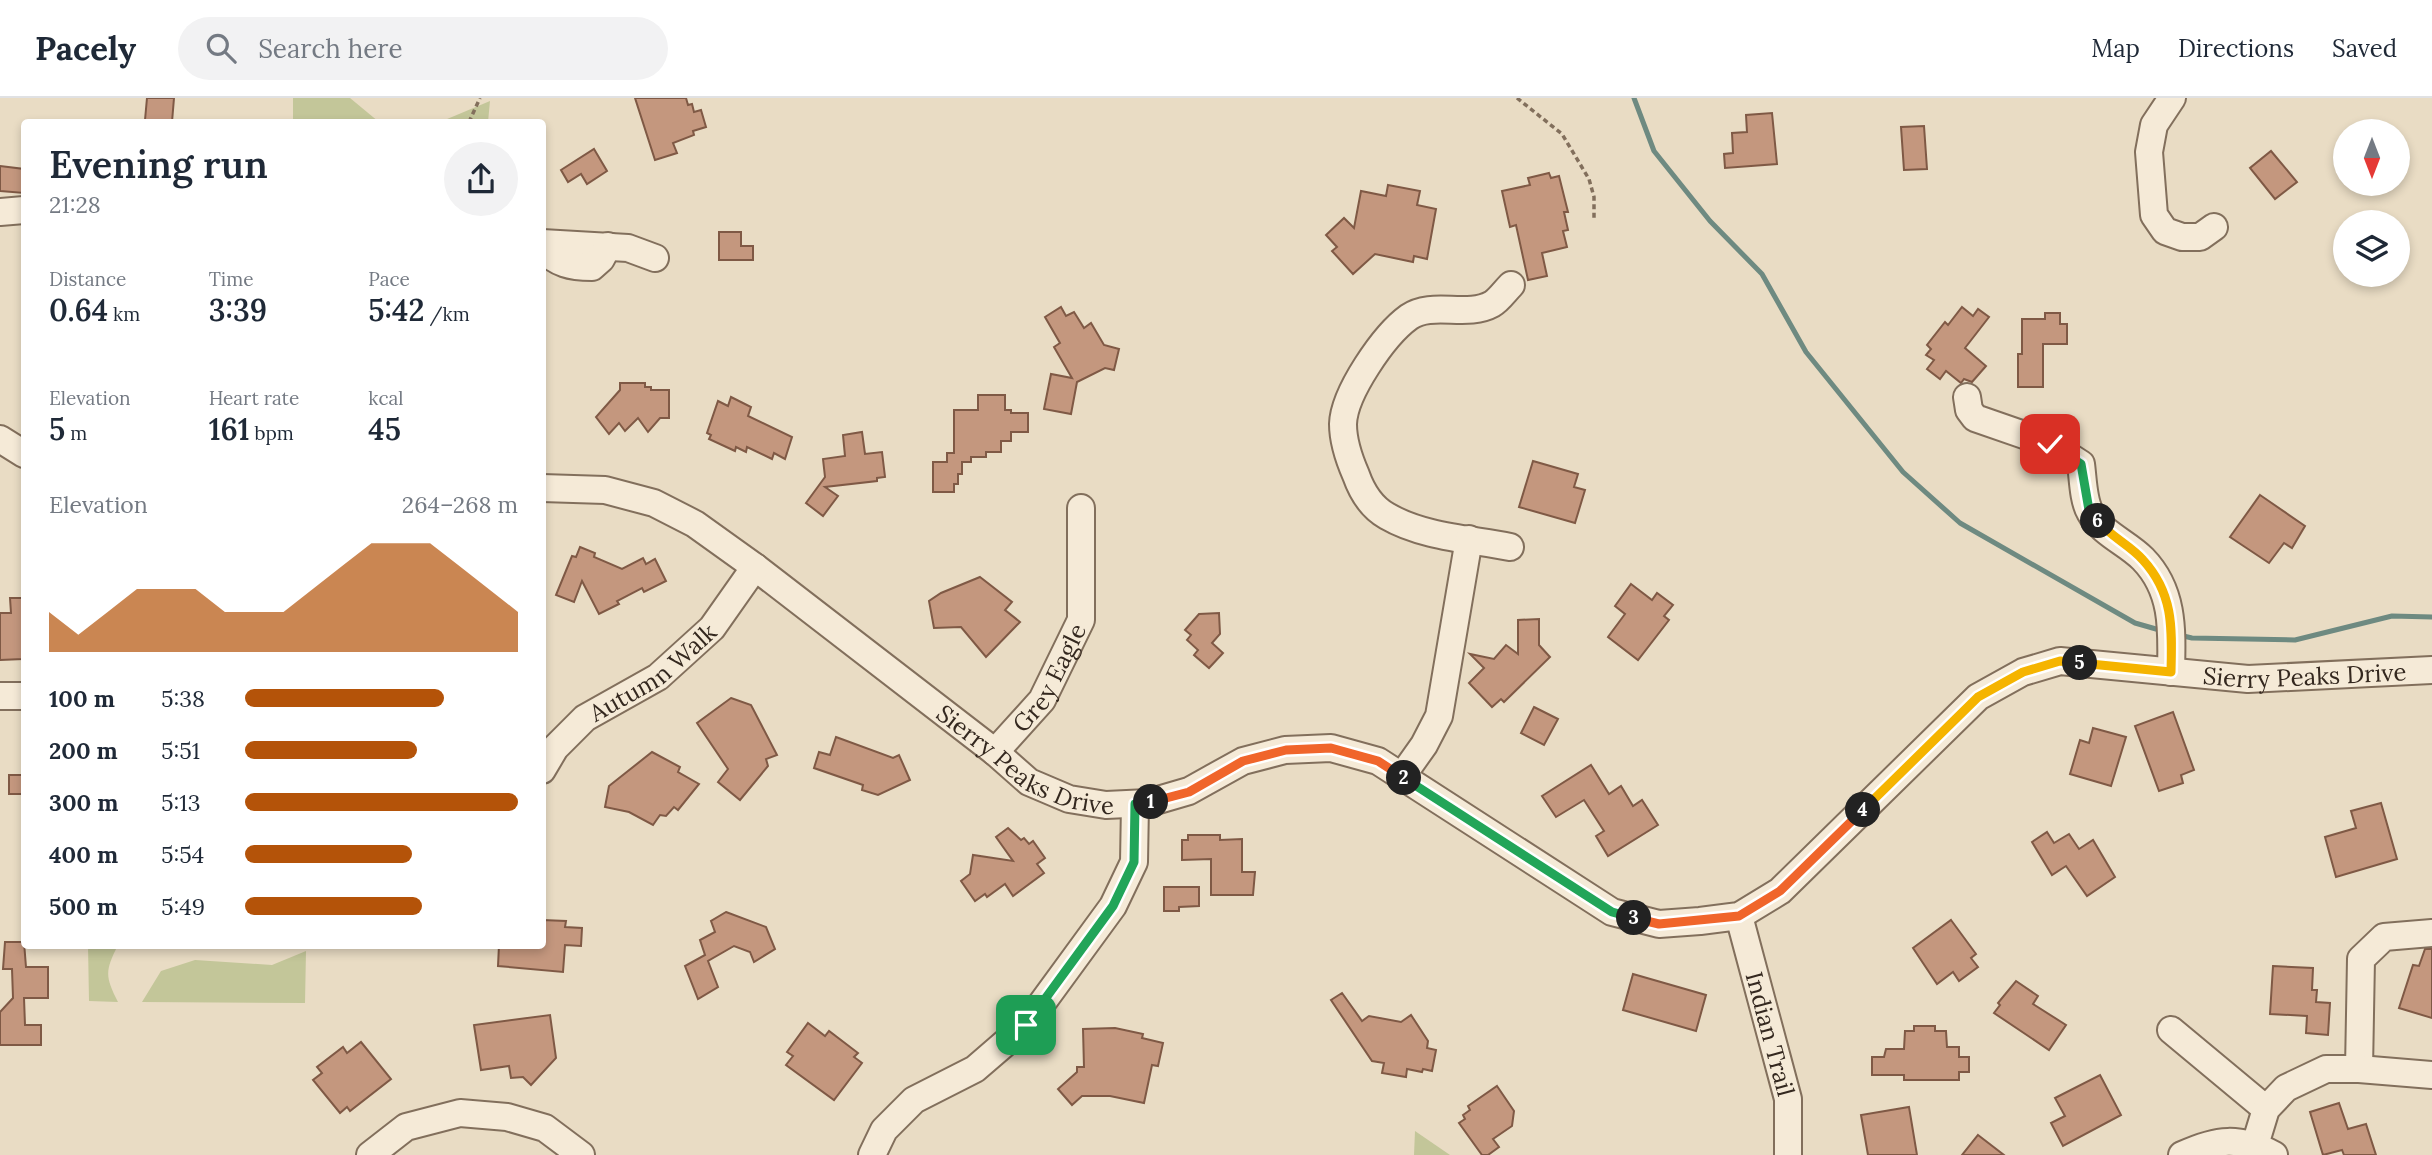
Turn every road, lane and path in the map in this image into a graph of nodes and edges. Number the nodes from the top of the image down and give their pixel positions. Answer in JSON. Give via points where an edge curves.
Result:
{"nodes":[{"id":1,"x":480,"y":98,"type":"edge"},
{"id":2,"x":1517,"y":98,"type":"edge"},
{"id":3,"x":2172,"y":98,"type":"edge"},
{"id":4,"x":470,"y":119,"type":"edge"},
{"id":5,"x":21,"y":210,"type":"edge"},
{"id":6,"x":0,"y":212,"type":"edge"},
{"id":7,"x":1594,"y":218,"type":"dead end"},
{"id":8,"x":2214,"y":227,"type":"dead end"},
{"id":9,"x":546,"y":246,"type":"edge"},
{"id":10,"x":655,"y":258,"type":"dead end"},
{"id":11,"x":1511,"y":285,"type":"dead end"},
{"id":12,"x":1967,"y":397,"type":"dead end"},
{"id":13,"x":0,"y":439,"type":"edge"},
{"id":14,"x":21,"y":452,"type":"edge"},
{"id":15,"x":546,"y":488,"type":"edge"},
{"id":16,"x":1081,"y":508,"type":"dead end"},
{"id":17,"x":1469,"y":539,"type":"junction"},
{"id":18,"x":1510,"y":547,"type":"dead end"},
{"id":19,"x":755,"y":567,"type":"junction"},
{"id":20,"x":2432,"y":670,"type":"edge"},
{"id":21,"x":2171,"y":672,"type":"junction"},
{"id":22,"x":0,"y":696,"type":"edge"},
{"id":23,"x":21,"y":696,"type":"edge"},
{"id":24,"x":995,"y":752,"type":"junction"},
{"id":25,"x":546,"y":763,"type":"edge"},
{"id":26,"x":1402,"y":776,"type":"junction"},
{"id":27,"x":1135,"y":804,"type":"junction"},
{"id":28,"x":1739,"y":916,"type":"junction"},
{"id":29,"x":2432,"y":933,"type":"edge"},
{"id":30,"x":2171,"y":1030,"type":"dead end"},
{"id":31,"x":2359,"y":1069,"type":"junction"},
{"id":32,"x":2432,"y":1075,"type":"edge"},
{"id":33,"x":2266,"y":1109,"type":"junction"},
{"id":34,"x":2264,"y":1150,"type":"edge"},
{"id":35,"x":370,"y":1155,"type":"edge"},
{"id":36,"x":581,"y":1155,"type":"edge"},
{"id":37,"x":872,"y":1155,"type":"edge"},
{"id":38,"x":1788,"y":1155,"type":"edge"},
{"id":39,"x":2182,"y":1155,"type":"edge"}],
"edges":[{"from":1,"to":4,"type":"path"},
{"from":2,"to":7,"type":"path","via":[[1562,134],[1590,179]]},
{"from":3,"to":8,"type":"street","via":[[2154,125],[2149,152],[2154,215],[2165,231],[2182,237],[2200,237]]},
{"from":5,"to":6,"type":"street"},
{"from":9,"to":10,"type":"street","via":[[628,248]]},
{"from":11,"to":17,"type":"street","via":[[1492,304],[1409,317],[1381,347],[1346,406],[1344,437],[1359,484],[1371,503],[1387,516]]},
{"from":12,"to":21,"type":"street","via":[[1975,418],[2050,444],[2081,464],[2089,510],[2108,533],[2143,559],[2164,592],[2173,625]]},
{"from":13,"to":14,"type":"street"},
{"from":15,"to":19,"type":"street","name":"Sierry Peaks Drive","via":[[606,489],[654,503],[695,524]]},
{"from":16,"to":24,"type":"street","name":"Grey Eagle","via":[[1081,620],[1042,700]]},
{"from":17,"to":18,"type":"street"},
{"from":17,"to":26,"type":"street","via":[[1439,716]]},
{"from":19,"to":24,"type":"street","name":"Sierry Peaks Drive"},
{"from":19,"to":25,"type":"street","name":"Autumn Walk","via":[[712,628],[658,677],[585,718]]},
{"from":20,"to":21,"type":"street","name":"Sierry Peaks Drive","via":[[2248,679]]},
{"from":21,"to":28,"type":"street","name":"Sierry Peaks Drive","via":[[2060,661],[2023,672],[1978,697],[1780,891]]},
{"from":22,"to":23,"type":"street"},
{"from":24,"to":27,"type":"street","name":"Sierry Peaks Drive","via":[[1029,782],[1069,799]]},
{"from":26,"to":27,"type":"street","name":"Sierry Peaks Drive","via":[[1378,761],[1331,748],[1286,750],[1243,761],[1189,792]]},
{"from":26,"to":28,"type":"street","name":"Sierry Peaks Drive","via":[[1612,912],[1659,924]]},
{"from":27,"to":37,"type":"street","via":[[1134,862],[1113,906],[1026,1025],[975,1069],[914,1100],[884,1130]]},
{"from":28,"to":38,"type":"street","name":"Indian Trail","via":[[1788,1099]]},
{"from":29,"to":31,"type":"street","via":[[2384,937],[2361,959]]},
{"from":30,"to":33,"type":"street"},
{"from":31,"to":32,"type":"street"},
{"from":31,"to":33,"type":"street","via":[[2326,1069],[2286,1088]]},
{"from":33,"to":34,"type":"street"},
{"from":34,"to":39,"type":"street","via":[[2236,1141],[2207,1143]]},
{"from":35,"to":36,"type":"street","via":[[406,1127],[460,1113],[507,1116],[545,1128]]}]}
